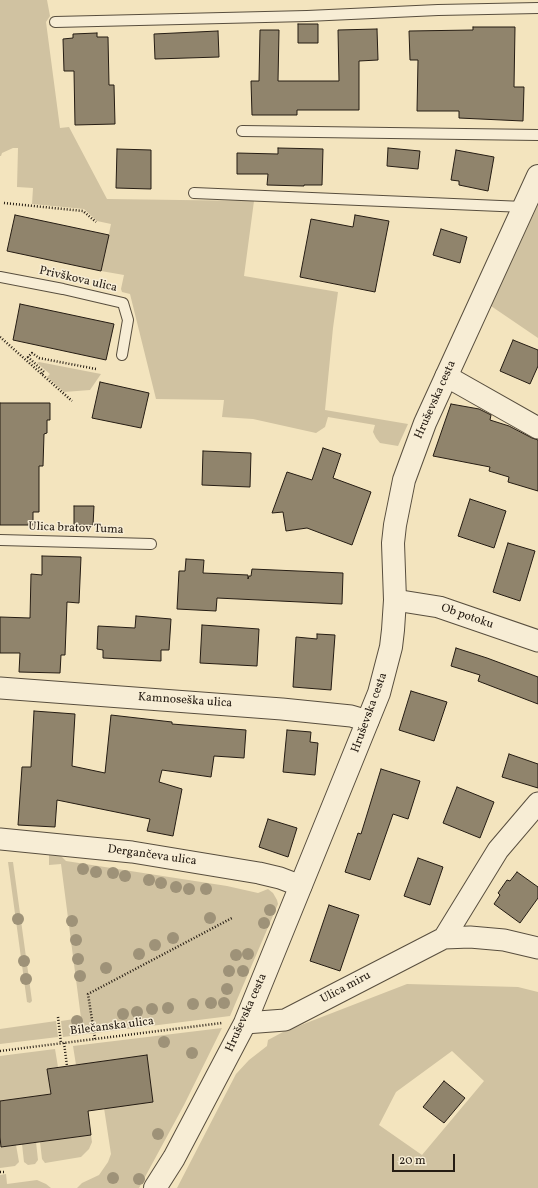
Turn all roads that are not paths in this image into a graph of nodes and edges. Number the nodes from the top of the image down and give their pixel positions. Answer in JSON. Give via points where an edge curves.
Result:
{"nodes":[{"id":1,"x":538,"y":8,"type":"edge"},
{"id":2,"x":55,"y":22,"type":"dead end"},
{"id":3,"x":242,"y":131,"type":"dead end"},
{"id":4,"x":538,"y":135,"type":"edge"},
{"id":5,"x":538,"y":176,"type":"edge"},
{"id":6,"x":194,"y":192,"type":"dead end"},
{"id":7,"x":524,"y":207,"type":"junction"},
{"id":8,"x":0,"y":277,"type":"edge"},
{"id":9,"x":122,"y":355,"type":"dead end"},
{"id":10,"x":446,"y":376,"type":"junction"},
{"id":11,"x":538,"y":428,"type":"edge"},
{"id":12,"x":0,"y":540,"type":"edge"},
{"id":13,"x":152,"y":544,"type":"dead end"},
{"id":14,"x":395,"y":600,"type":"junction"},
{"id":15,"x":538,"y":641,"type":"edge"},
{"id":16,"x":0,"y":688,"type":"edge"},
{"id":17,"x":368,"y":721,"type":"junction"},
{"id":18,"x":538,"y":802,"type":"edge"},
{"id":19,"x":0,"y":839,"type":"edge"},
{"id":20,"x":301,"y":886,"type":"junction"},
{"id":21,"x":444,"y":938,"type":"junction"},
{"id":22,"x":538,"y":948,"type":"edge"},
{"id":23,"x":236,"y":1023,"type":"junction"},
{"id":24,"x":155,"y":1188,"type":"edge"}],
"edges":[{"from":1,"to":2,"type":"lane"},
{"from":3,"to":4,"type":"lane"},
{"from":5,"to":7,"type":"street","name":"Hruševska cesta"},
{"from":6,"to":7,"type":"lane"},
{"from":7,"to":10,"type":"street","name":"Hruševska cesta"},
{"from":8,"to":9,"type":"lane","name":"Privškova ulica","via":[[123,303],[128,320]]},
{"from":10,"to":11,"type":"street"},
{"from":10,"to":14,"type":"street","name":"Hruševska cesta","via":[[404,480],[393,543]]},
{"from":12,"to":13,"type":"lane","name":"Ulica bratov Tuma"},
{"from":14,"to":15,"type":"street","name":"Ob potoku","via":[[439,607]]},
{"from":14,"to":17,"type":"street","name":"Hruševska cesta","via":[[388,660]]},
{"from":16,"to":17,"type":"street","name":"Kamnoseška ulica","via":[[282,709],[351,716]]},
{"from":17,"to":20,"type":"street","name":"Hruševska cesta"},
{"from":18,"to":21,"type":"street","via":[[498,850]]},
{"from":19,"to":20,"type":"street","name":"Dergančeva ulica","via":[[132,852],[259,873]]},
{"from":20,"to":23,"type":"street","name":"Hruševska cesta"},
{"from":21,"to":22,"type":"street","name":"Ulica miru","via":[[504,940]]},
{"from":21,"to":23,"type":"street","name":"Ulica miru","via":[[285,1020]]},
{"from":23,"to":24,"type":"street","name":"Hruševska cesta","via":[[174,1158]]}]}
